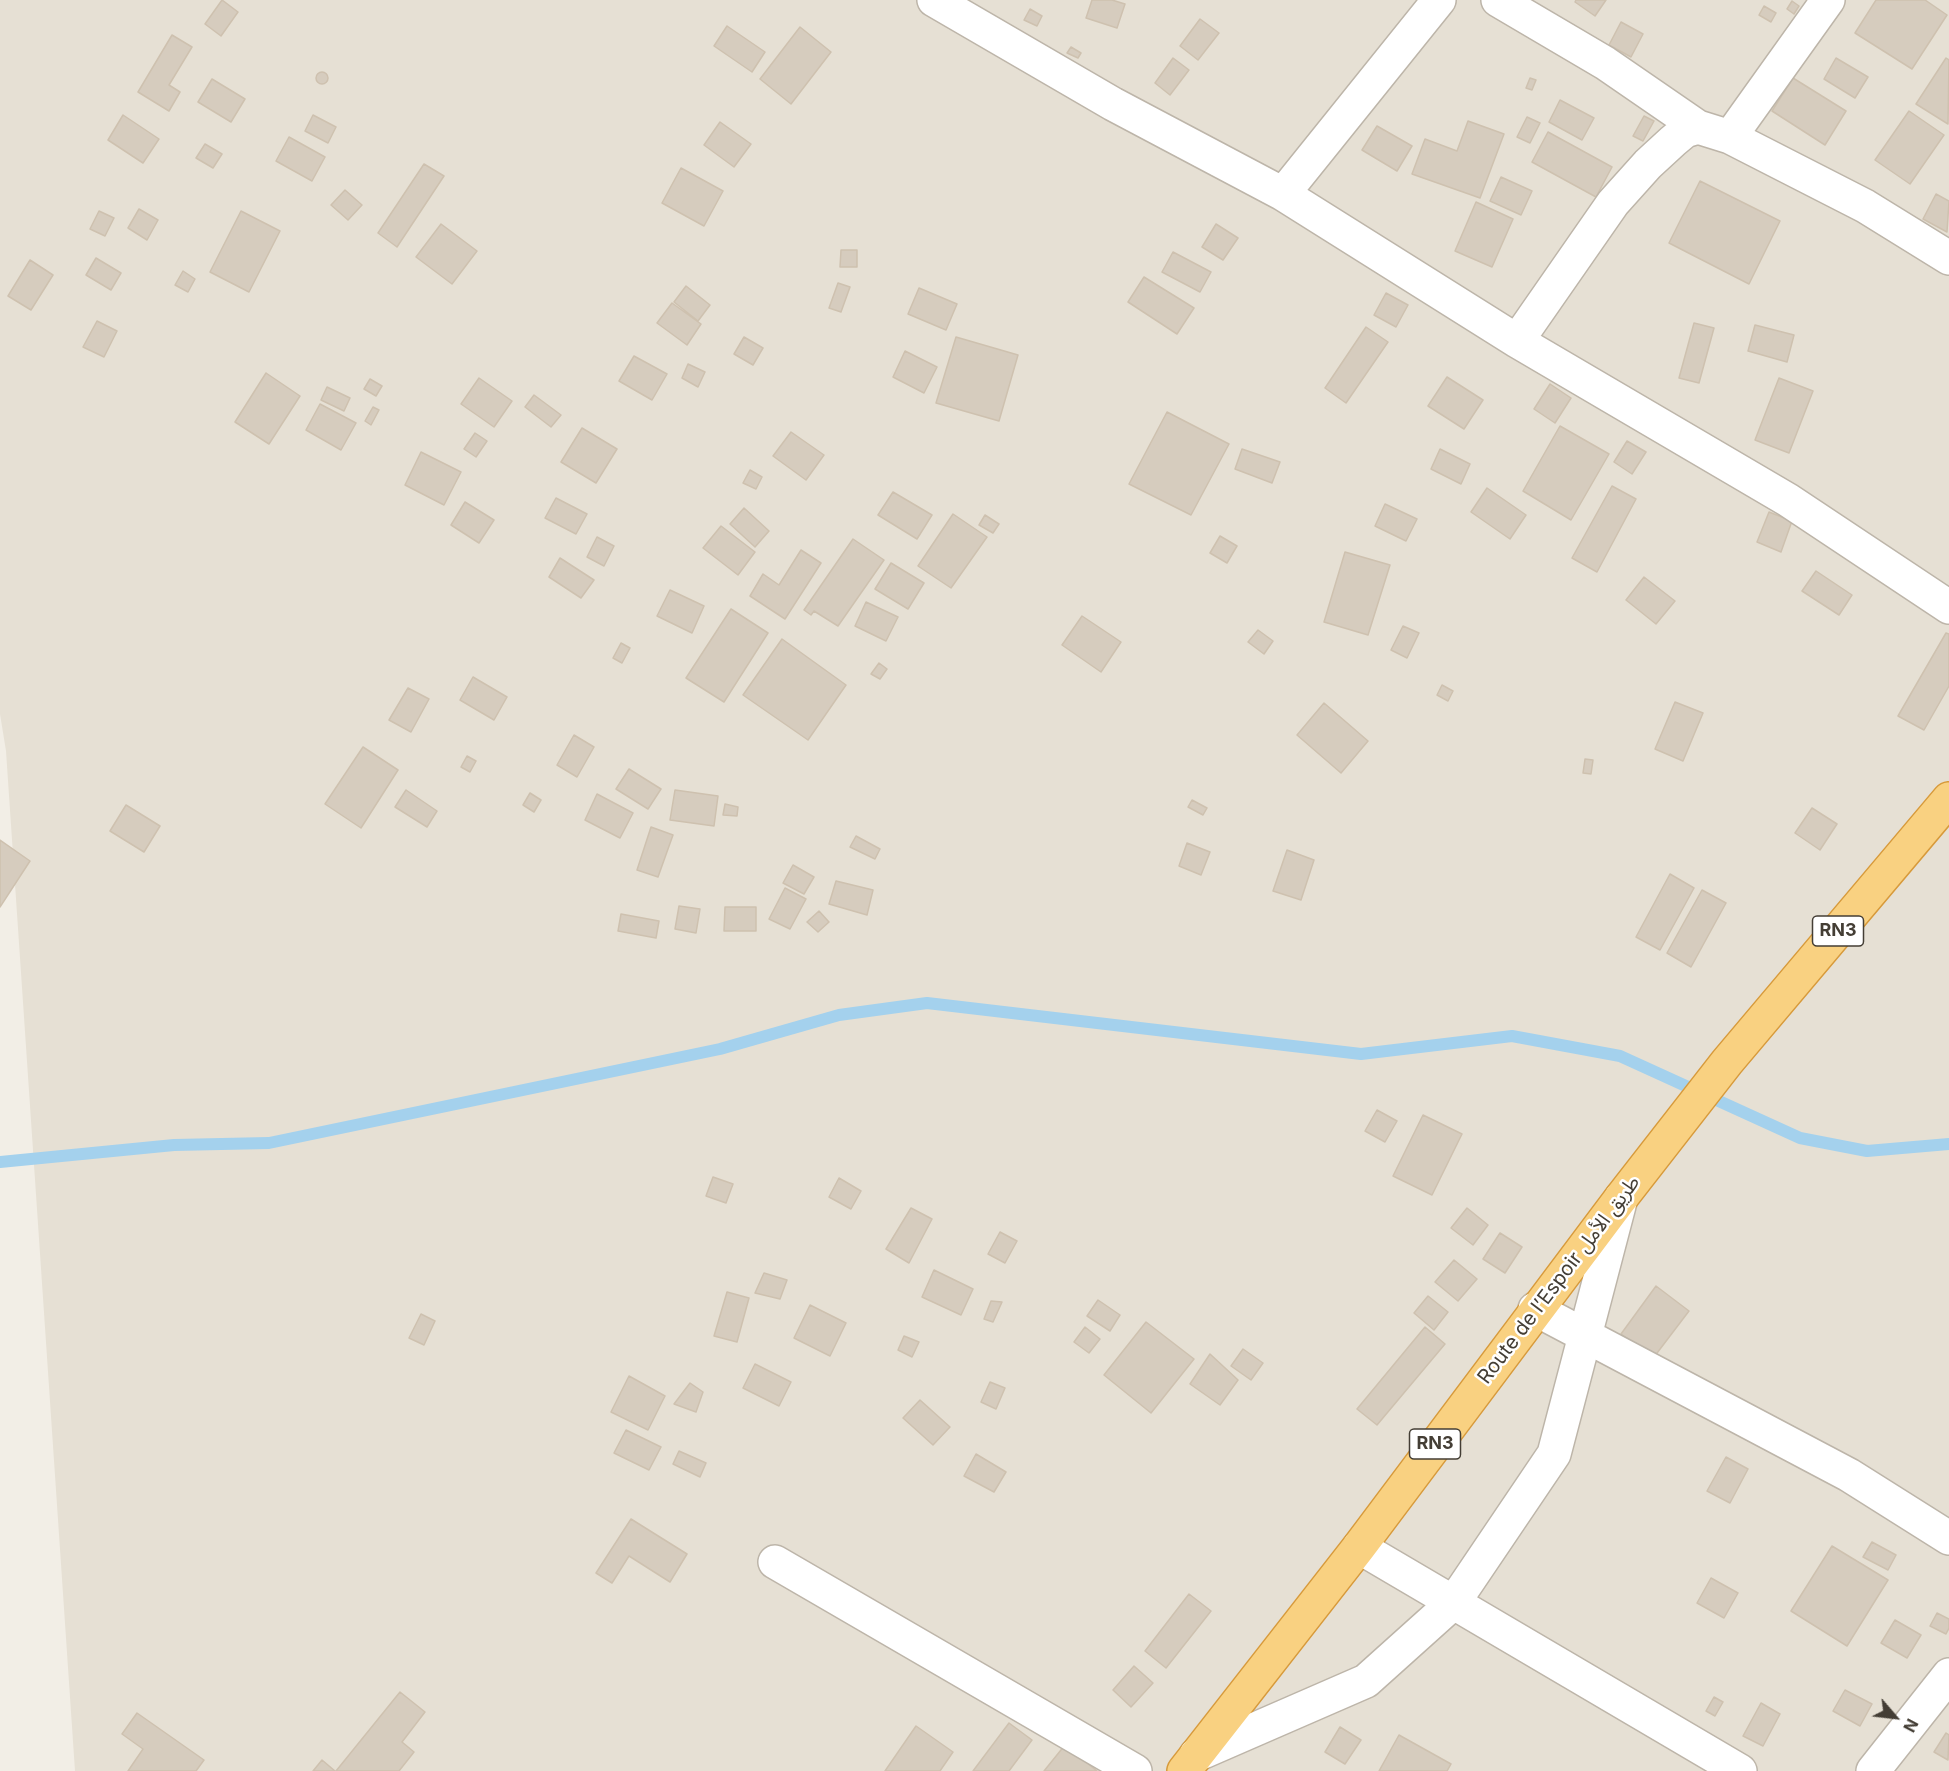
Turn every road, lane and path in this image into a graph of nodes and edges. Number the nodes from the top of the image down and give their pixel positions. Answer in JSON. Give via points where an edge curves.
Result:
{"nodes":[{"id":1,"x":934,"y":0,"type":"edge"},
{"id":2,"x":1439,"y":0,"type":"edge"},
{"id":3,"x":1498,"y":0,"type":"edge"},
{"id":4,"x":1828,"y":0,"type":"edge"},
{"id":5,"x":1698,"y":127,"type":"junction"},
{"id":6,"x":1730,"y":137,"type":"junction"},
{"id":7,"x":1283,"y":194,"type":"junction"},
{"id":8,"x":1949,"y":258,"type":"edge"},
{"id":9,"x":1517,"y":341,"type":"junction"},
{"id":10,"x":1949,"y":607,"type":"edge"},
{"id":11,"x":1949,"y":799,"type":"edge"},
{"id":12,"x":1621,"y":1198,"type":"junction"},
{"id":13,"x":1535,"y":1309,"type":"junction"},
{"id":14,"x":1586,"y":1335,"type":"junction"},
{"id":15,"x":1949,"y":1538,"type":"edge"},
{"id":16,"x":1359,"y":1546,"type":"junction"},
{"id":17,"x":775,"y":1562,"type":"dead end"},
{"id":18,"x":1454,"y":1602,"type":"junction"},
{"id":19,"x":1949,"y":1675,"type":"edge"},
{"id":20,"x":1200,"y":1766,"type":"edge"},
{"id":21,"x":1135,"y":1771,"type":"edge"},
{"id":22,"x":1740,"y":1771,"type":"edge"},
{"id":23,"x":1874,"y":1771,"type":"edge"}],
"edges":[{"from":1,"to":7,"type":"street","via":[[1113,104]]},
{"from":2,"to":7,"type":"street"},
{"from":3,"to":5,"type":"street","via":[[1605,63]]},
{"from":4,"to":6,"type":"street"},
{"from":5,"to":6,"type":"street"},
{"from":5,"to":9,"type":"street","via":[[1673,141],[1613,203]]},
{"from":6,"to":8,"type":"street","via":[[1865,206]]},
{"from":7,"to":9,"type":"street"},
{"from":9,"to":10,"type":"street","via":[[1788,500]]},
{"from":11,"to":12,"type":"highway","name":"Route de l’Espoir طريق الأمل","number":"RN3","via":[[1727,1062]]},
{"from":12,"to":13,"type":"highway","name":"Route de l’Espoir طريق الأمل","number":"RN3"},
{"from":12,"to":14,"type":"street"},
{"from":13,"to":14,"type":"street"},
{"from":13,"to":16,"type":"highway","name":"Route de l’Espoir طريق الأمل","number":"RN3"},
{"from":14,"to":15,"type":"street","via":[[1849,1475]]},
{"from":14,"to":18,"type":"street","via":[[1554,1454]]},
{"from":16,"to":18,"type":"street"},
{"from":16,"to":20,"type":"highway","name":"Route de l’Espoir طريق الأمل","number":"RN3"},
{"from":17,"to":21,"type":"street"},
{"from":18,"to":20,"type":"street","via":[[1366,1681]]},
{"from":18,"to":22,"type":"street"},
{"from":19,"to":23,"type":"street"}]}
